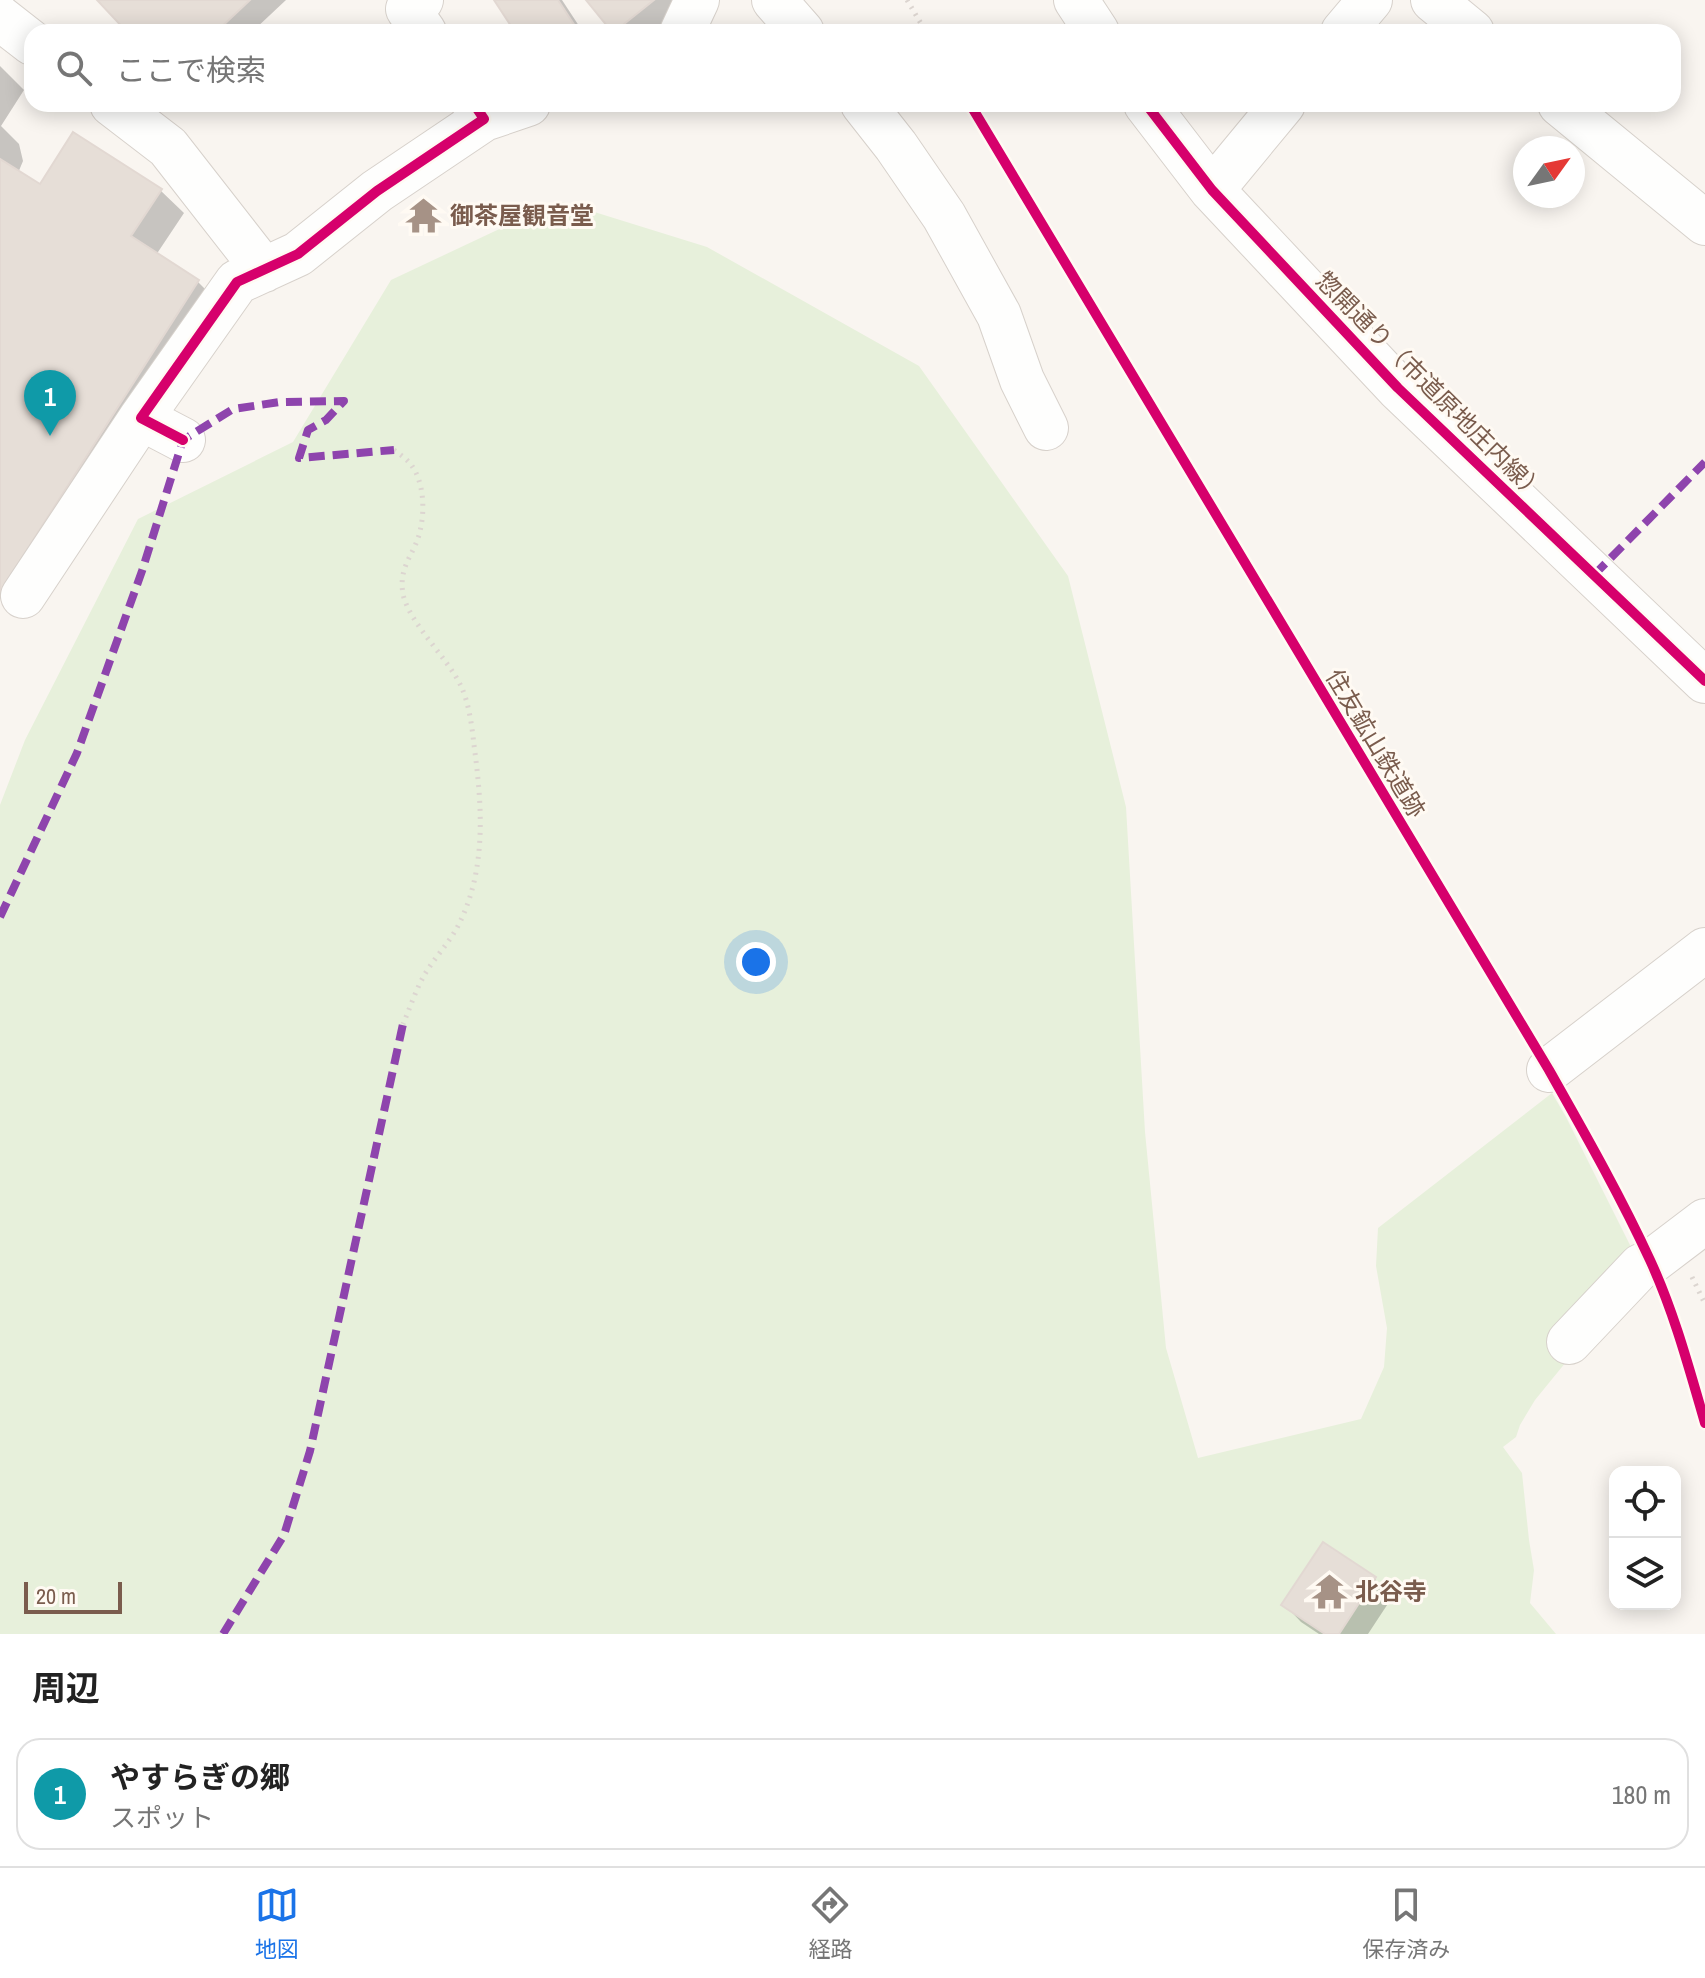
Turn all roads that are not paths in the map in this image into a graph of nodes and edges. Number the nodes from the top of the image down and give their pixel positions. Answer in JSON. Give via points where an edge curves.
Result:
{"nodes":[{"id":1,"x":421,"y":0,"type":"edge"},
{"id":2,"x":697,"y":0,"type":"edge"},
{"id":3,"x":774,"y":0,"type":"edge"},
{"id":4,"x":1076,"y":0,"type":"edge"},
{"id":5,"x":1370,"y":0,"type":"edge"},
{"id":6,"x":1433,"y":0,"type":"edge"},
{"id":7,"x":0,"y":18,"type":"edge"},
{"id":8,"x":418,"y":24,"type":"edge"},
{"id":9,"x":686,"y":24,"type":"edge"},
{"id":10,"x":795,"y":24,"type":"edge"},
{"id":11,"x":1092,"y":24,"type":"edge"},
{"id":12,"x":1350,"y":24,"type":"edge"},
{"id":13,"x":1462,"y":24,"type":"edge"},
{"id":14,"x":24,"y":37,"type":"edge"},
{"id":15,"x":122,"y":112,"type":"edge"},
{"id":16,"x":479,"y":112,"type":"edge"},
{"id":17,"x":869,"y":112,"type":"edge"},
{"id":18,"x":1152,"y":112,"type":"edge"},
{"id":19,"x":1276,"y":112,"type":"edge"},
{"id":20,"x":1570,"y":112,"type":"edge"},
{"id":21,"x":1212,"y":190,"type":"junction"},
{"id":22,"x":1705,"y":223,"type":"edge"},
{"id":23,"x":264,"y":270,"type":"junction"},
{"id":24,"x":141,"y":418,"type":"junction"},
{"id":25,"x":1046,"y":428,"type":"dead end"},
{"id":26,"x":183,"y":440,"type":"dead end"},
{"id":27,"x":23,"y":596,"type":"dead end"},
{"id":28,"x":1705,"y":681,"type":"edge"},
{"id":29,"x":1705,"y":950,"type":"edge"},
{"id":30,"x":1549,"y":1070,"type":"road end"},
{"id":31,"x":1705,"y":1221,"type":"edge"},
{"id":32,"x":1569,"y":1342,"type":"dead end"}],
"edges":[{"from":1,"to":8,"type":"street","via":[[408,9]]},
{"from":2,"to":9,"type":"street"},
{"from":3,"to":10,"type":"street"},
{"from":4,"to":11,"type":"street"},
{"from":5,"to":12,"type":"street"},
{"from":6,"to":13,"type":"street"},
{"from":7,"to":14,"type":"street"},
{"from":15,"to":23,"type":"street","via":[[168,147]]},
{"from":16,"to":23,"type":"street","via":[[298,254]]},
{"from":17,"to":25,"type":"street","via":[[944,216],[999,315]]},
{"from":18,"to":21,"type":"street","name":"惣開通り（市道原地庄内線）"},
{"from":19,"to":21,"type":"street"},
{"from":20,"to":22,"type":"street"},
{"from":21,"to":28,"type":"street","name":"惣開通り（市道原地庄内線）","via":[[1398,388]]},
{"from":23,"to":24,"type":"street","via":[[237,282]]},
{"from":24,"to":26,"type":"street"},
{"from":24,"to":27,"type":"street"},
{"from":29,"to":30,"type":"street"},
{"from":31,"to":32,"type":"street","via":[[1641,1266]]}]}
